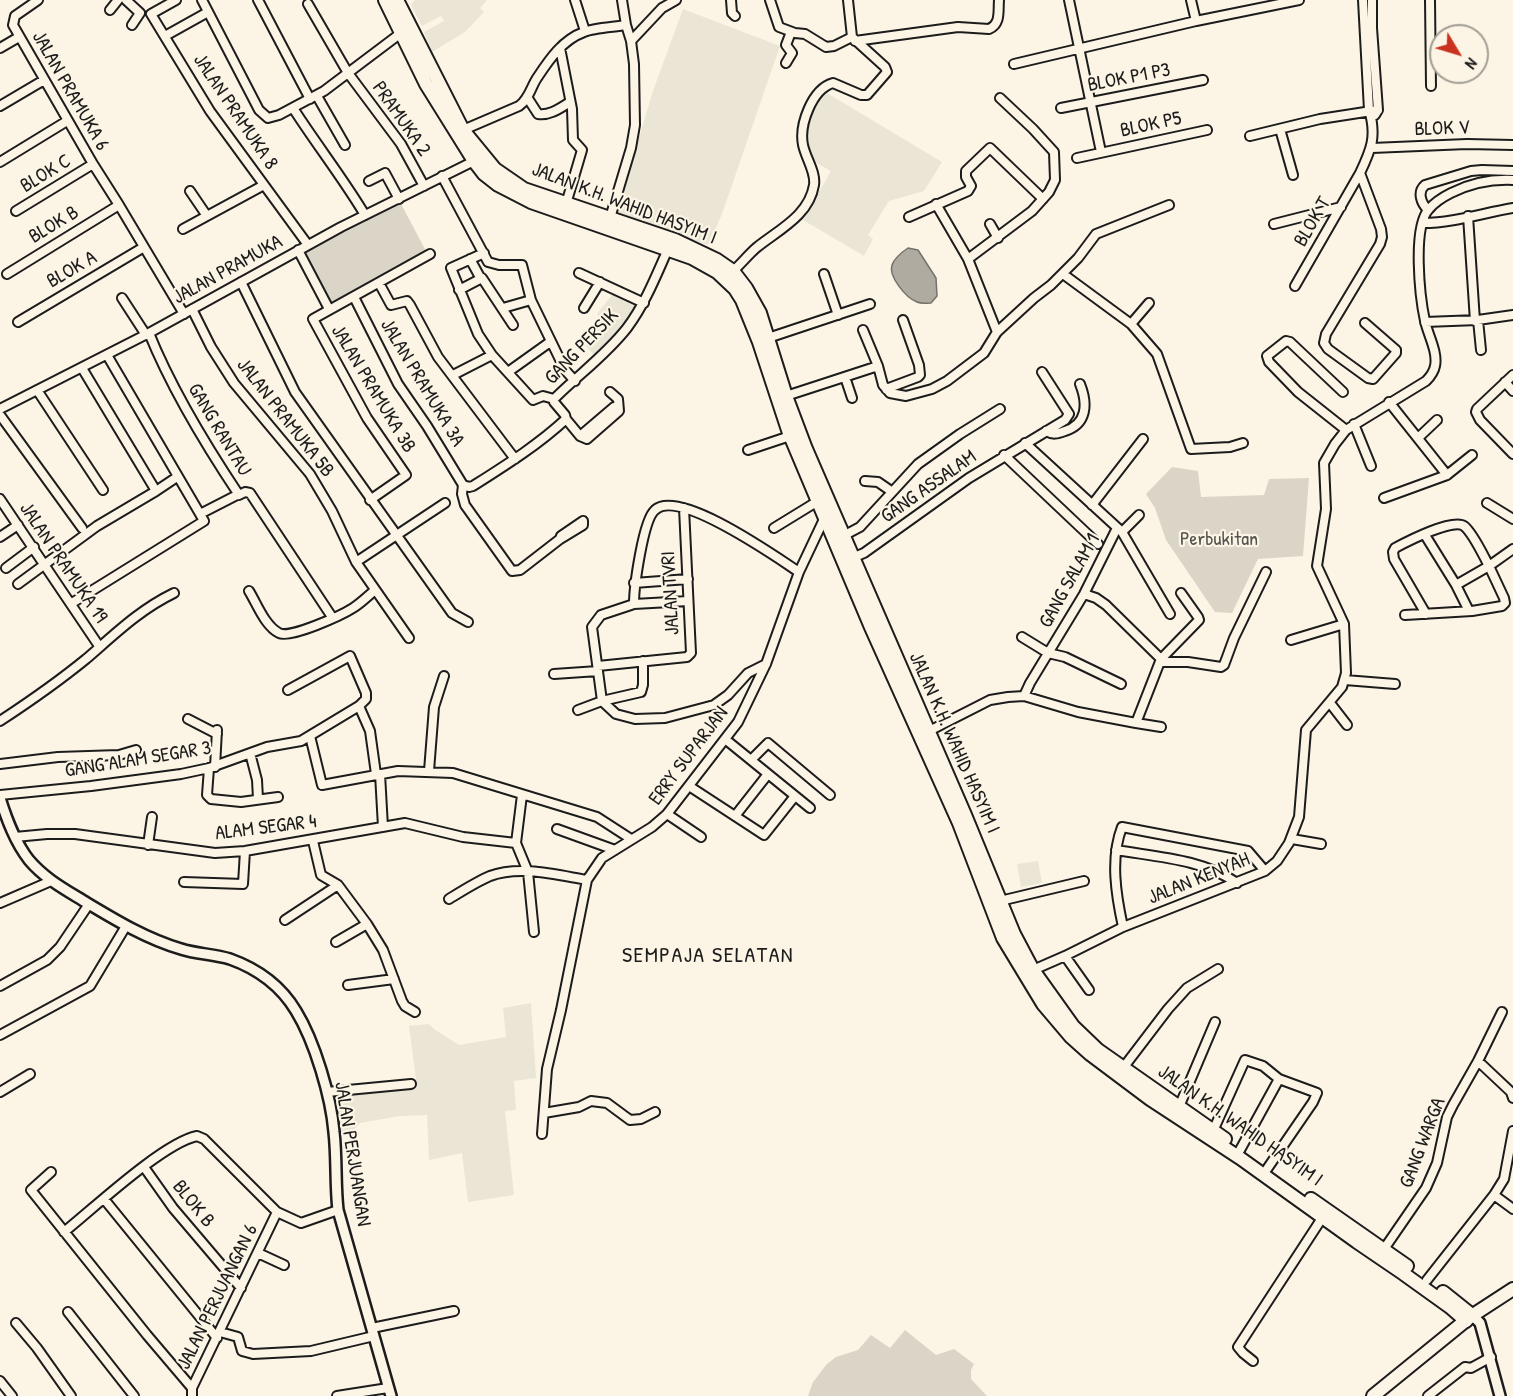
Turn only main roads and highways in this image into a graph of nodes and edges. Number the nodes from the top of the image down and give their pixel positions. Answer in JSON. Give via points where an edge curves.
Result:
{"nodes":[{"id":1,"x":385,"y":0,"type":"edge"},
{"id":2,"x":397,"y":0,"type":"edge"},
{"id":3,"x":478,"y":157,"type":"junction"},
{"id":4,"x":695,"y":254,"type":"junction"},
{"id":5,"x":874,"y":622,"type":"junction"},
{"id":6,"x":1008,"y":936,"type":"junction"},
{"id":7,"x":1153,"y":1095,"type":"junction"},
{"id":8,"x":1172,"y":1106,"type":"junction"},
{"id":9,"x":1325,"y":1213,"type":"junction"},
{"id":10,"x":1513,"y":1289,"type":"edge"},
{"id":11,"x":1470,"y":1318,"type":"junction"},
{"id":12,"x":1373,"y":1396,"type":"edge"}],
"edges":[{"from":1,"to":3,"type":"main road","via":[[426,84]]},
{"from":2,"to":3,"type":"main road"},
{"from":3,"to":4,"type":"main road","name":"JALAN K.H. WAHID HASYIM I","via":[[536,194],[610,218]]},
{"from":3,"to":4,"type":"main road","name":"JALAN K.H. WAHID HASYIM I","via":[[484,174],[522,198],[668,249]]},
{"from":4,"to":5,"type":"main road","name":"JALAN K.H. WAHID HASYIM I","via":[[727,280],[742,300],[790,436]]},
{"from":4,"to":5,"type":"main road","name":"JALAN K.H. WAHID HASYIM I","via":[[717,260],[733,271],[760,313],[786,396]]},
{"from":5,"to":6,"type":"main road","name":"JALAN K.H. WAHID HASYIM I"},
{"from":5,"to":6,"type":"main road","name":"JALAN K.H. WAHID HASYIM I","via":[[929,731],[1000,901]]},
{"from":6,"to":7,"type":"main road","name":"JALAN K.H. WAHID HASYIM I","via":[[1073,1026]]},
{"from":6,"to":7,"type":"main road","name":"JALAN K.H. WAHID HASYIM I","via":[[1042,1004],[1071,1037]]},
{"from":7,"to":8,"type":"main road","name":"JALAN K.H. WAHID HASYIM I"},
{"from":8,"to":9,"type":"main road","name":"JALAN K.H. WAHID HASYIM I","via":[[1240,1158]]},
{"from":8,"to":9,"type":"main road","name":"JALAN K.H. WAHID HASYIM I","via":[[1213,1131]]},
{"from":9,"to":11,"type":"main road","name":"JALAN K.H. WAHID HASYIM I"},
{"from":9,"to":11,"type":"main road","name":"JALAN K.H. WAHID HASYIM I","via":[[1427,1280]]},
{"from":10,"to":11,"type":"main road"},
{"from":11,"to":12,"type":"main road"}]}
